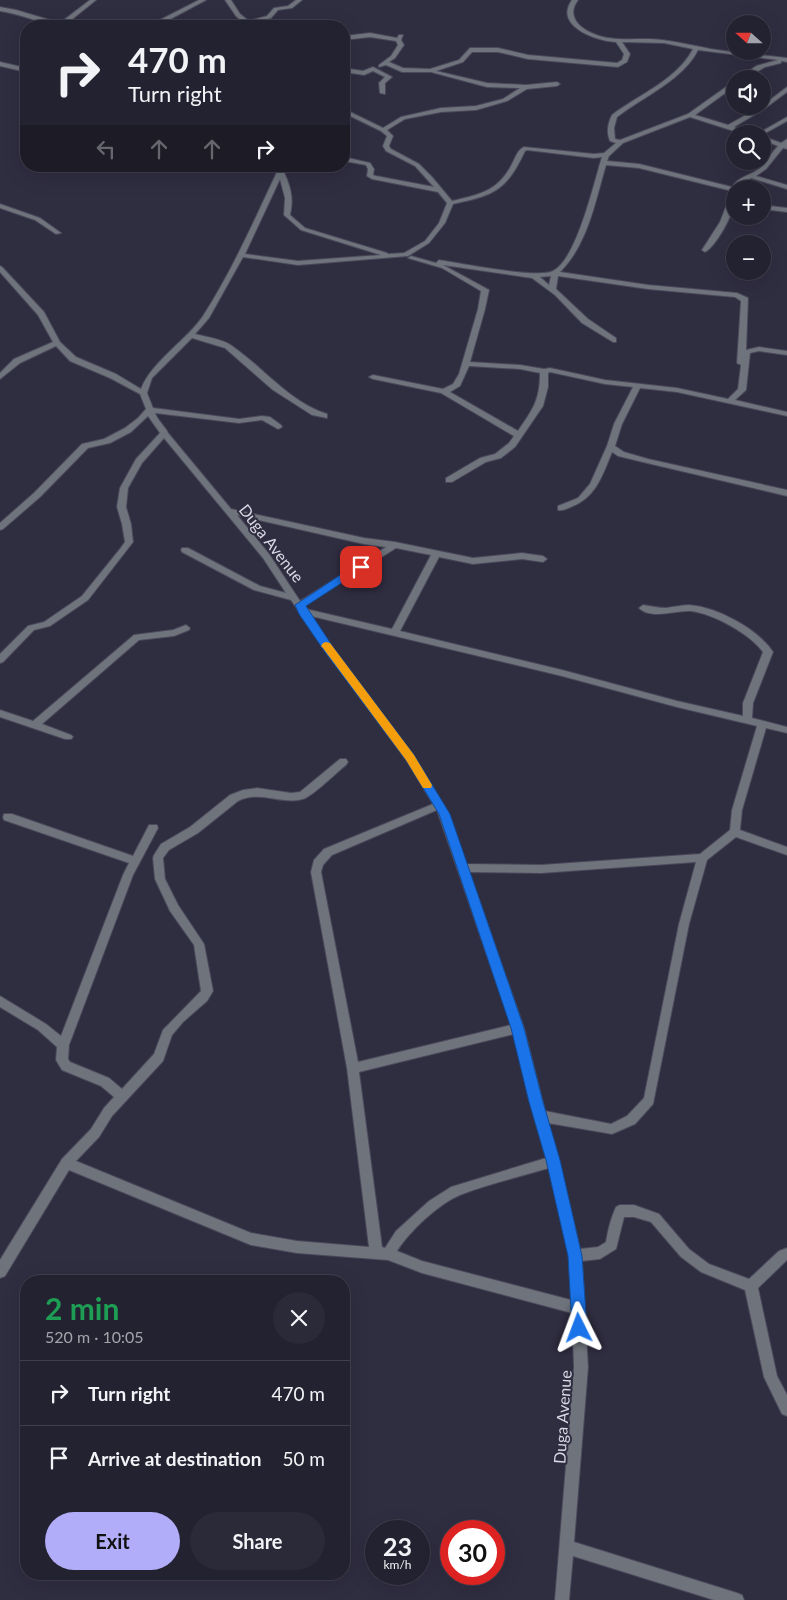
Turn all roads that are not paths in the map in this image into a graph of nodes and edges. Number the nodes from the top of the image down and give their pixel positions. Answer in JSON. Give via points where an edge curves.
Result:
{"nodes":[{"id":1,"x":94,"y":0,"type":"edge"},
{"id":2,"x":204,"y":0,"type":"edge"},
{"id":3,"x":228,"y":0,"type":"edge"},
{"id":4,"x":298,"y":0,"type":"edge"},
{"id":5,"x":575,"y":0,"type":"edge"},
{"id":6,"x":0,"y":9,"type":"edge"},
{"id":7,"x":43,"y":20,"type":"edge"},
{"id":8,"x":69,"y":20,"type":"edge"},
{"id":9,"x":166,"y":20,"type":"edge"},
{"id":10,"x":244,"y":20,"type":"edge"},
{"id":11,"x":262,"y":20,"type":"edge"},
{"id":12,"x":350,"y":37,"type":"edge"},
{"id":13,"x":618,"y":40,"type":"junction"},
{"id":14,"x":696,"y":48,"type":"junction"},
{"id":15,"x":787,"y":61,"type":"edge"},
{"id":16,"x":386,"y":63,"type":"junction"},
{"id":17,"x":0,"y":64,"type":"edge"},
{"id":18,"x":15,"y":68,"type":"junction"},
{"id":19,"x":20,"y":69,"type":"edge"},
{"id":20,"x":373,"y":69,"type":"junction"},
{"id":21,"x":751,"y":70,"type":"edge"},
{"id":22,"x":350,"y":71,"type":"edge"},
{"id":23,"x":430,"y":71,"type":"junction"},
{"id":24,"x":0,"y":72,"type":"edge"},
{"id":25,"x":557,"y":84,"type":"dead end"},
{"id":26,"x":526,"y":87,"type":"junction"},
{"id":27,"x":726,"y":89,"type":"edge"},
{"id":28,"x":787,"y":89,"type":"edge"},
{"id":29,"x":383,"y":93,"type":"dead end"},
{"id":30,"x":780,"y":95,"type":"junction"},
{"id":31,"x":787,"y":98,"type":"edge"},
{"id":32,"x":350,"y":114,"type":"edge"},
{"id":33,"x":690,"y":115,"type":"junction"},
{"id":34,"x":787,"y":119,"type":"edge"},
{"id":35,"x":732,"y":125,"type":"edge"},
{"id":36,"x":726,"y":126,"type":"edge"},
{"id":37,"x":771,"y":128,"type":"edge"},
{"id":38,"x":383,"y":130,"type":"junction"},
{"id":39,"x":771,"y":140,"type":"edge"},
{"id":40,"x":621,"y":142,"type":"junction"},
{"id":41,"x":785,"y":144,"type":"edge"},
{"id":42,"x":606,"y":156,"type":"junction"},
{"id":43,"x":350,"y":160,"type":"edge"},
{"id":44,"x":603,"y":163,"type":"junction"},
{"id":45,"x":279,"y":172,"type":"edge"},
{"id":46,"x":281,"y":172,"type":"edge"},
{"id":47,"x":750,"y":176,"type":"junction"},
{"id":48,"x":740,"y":180,"type":"edge"},
{"id":49,"x":787,"y":187,"type":"edge"},
{"id":50,"x":726,"y":188,"type":"edge"},
{"id":51,"x":439,"y":190,"type":"junction"},
{"id":52,"x":450,"y":203,"type":"junction"},
{"id":53,"x":0,"y":206,"type":"edge"},
{"id":54,"x":771,"y":208,"type":"edge"},
{"id":55,"x":787,"y":210,"type":"edge"},
{"id":56,"x":726,"y":218,"type":"edge"},
{"id":57,"x":58,"y":232,"type":"dead end"},
{"id":58,"x":705,"y":250,"type":"dead end"},
{"id":59,"x":241,"y":255,"type":"junction"},
{"id":60,"x":393,"y":256,"type":"junction"},
{"id":61,"x":409,"y":257,"type":"junction"},
{"id":62,"x":0,"y":268,"type":"edge"},
{"id":63,"x":555,"y":273,"type":"junction"},
{"id":64,"x":534,"y":276,"type":"junction"},
{"id":65,"x":552,"y":290,"type":"junction"},
{"id":66,"x":190,"y":336,"type":"junction"},
{"id":67,"x":612,"y":340,"type":"dead end"},
{"id":68,"x":57,"y":343,"type":"junction"},
{"id":69,"x":787,"y":353,"type":"edge"},
{"id":70,"x":741,"y":363,"type":"dead end"},
{"id":71,"x":466,"y":364,"type":"junction"},
{"id":72,"x":544,"y":371,"type":"junction"},
{"id":73,"x":0,"y":377,"type":"edge"},
{"id":74,"x":373,"y":377,"type":"dead end"},
{"id":75,"x":637,"y":387,"type":"junction"},
{"id":76,"x":442,"y":391,"type":"junction"},
{"id":77,"x":143,"y":394,"type":"junction"},
{"id":78,"x":729,"y":402,"type":"junction"},
{"id":79,"x":149,"y":410,"type":"junction"},
{"id":80,"x":787,"y":414,"type":"edge"},
{"id":81,"x":324,"y":416,"type":"dead end"},
{"id":82,"x":278,"y":427,"type":"dead end"},
{"id":83,"x":165,"y":432,"type":"junction"},
{"id":84,"x":519,"y":434,"type":"junction"},
{"id":85,"x":611,"y":446,"type":"junction"},
{"id":86,"x":449,"y":480,"type":"dead end"},
{"id":87,"x":787,"y":493,"type":"edge"},
{"id":88,"x":561,"y":508,"type":"dead end"},
{"id":89,"x":229,"y":511,"type":"junction"},
{"id":90,"x":0,"y":527,"type":"edge"},
{"id":91,"x":395,"y":545,"type":"junction"},
{"id":92,"x":185,"y":550,"type":"dead end"},
{"id":93,"x":436,"y":554,"type":"junction"},
{"id":94,"x":543,"y":559,"type":"dead end"},
{"id":95,"x":299,"y":605,"type":"junction"},
{"id":96,"x":643,"y":608,"type":"dead end"},
{"id":97,"x":186,"y":628,"type":"dead end"},
{"id":98,"x":394,"y":633,"type":"junction"},
{"id":99,"x":0,"y":660,"type":"edge"},
{"id":100,"x":0,"y":713,"type":"edge"},
{"id":101,"x":747,"y":721,"type":"junction"},
{"id":102,"x":762,"y":725,"type":"junction"},
{"id":103,"x":34,"y":726,"type":"junction"},
{"id":104,"x":787,"y":730,"type":"edge"},
{"id":105,"x":68,"y":737,"type":"dead end"},
{"id":106,"x":343,"y":762,"type":"dead end"},
{"id":107,"x":439,"y":805,"type":"junction"},
{"id":108,"x":8,"y":817,"type":"dead end"},
{"id":109,"x":153,"y":828,"type":"dead end"},
{"id":110,"x":735,"y":832,"type":"junction"},
{"id":111,"x":787,"y":852,"type":"edge"},
{"id":112,"x":702,"y":858,"type":"junction"},
{"id":113,"x":135,"y":861,"type":"junction"},
{"id":114,"x":461,"y":868,"type":"junction"},
{"id":115,"x":0,"y":1001,"type":"edge"},
{"id":116,"x":518,"y":1028,"type":"junction"},
{"id":117,"x":63,"y":1045,"type":"junction"},
{"id":118,"x":354,"y":1068,"type":"junction"},
{"id":119,"x":122,"y":1097,"type":"junction"},
{"id":120,"x":541,"y":1116,"type":"junction"},
{"id":121,"x":553,"y":1160,"type":"junction"},
{"id":122,"x":66,"y":1163,"type":"junction"},
{"id":123,"x":382,"y":1254,"type":"junction"},
{"id":124,"x":787,"y":1254,"type":"edge"},
{"id":125,"x":575,"y":1256,"type":"junction"},
{"id":126,"x":0,"y":1272,"type":"edge"},
{"id":127,"x":751,"y":1286,"type":"junction"},
{"id":128,"x":578,"y":1308,"type":"junction"},
{"id":129,"x":787,"y":1409,"type":"edge"},
{"id":130,"x":568,"y":1547,"type":"junction"},
{"id":131,"x":562,"y":1600,"type":"edge"},
{"id":132,"x":737,"y":1600,"type":"edge"}],
"edges":[{"from":1,"to":8,"type":"street"},
{"from":2,"to":9,"type":"street"},
{"from":3,"to":10,"type":"street","via":[[230,7]]},
{"from":4,"to":11,"type":"street","via":[[290,7],[276,9]]},
{"from":5,"to":13,"type":"street","via":[[569,9],[577,26],[598,37]]},
{"from":6,"to":7,"type":"street"},
{"from":12,"to":16,"type":"street","via":[[370,35],[400,38],[401,45]]},
{"from":13,"to":14,"type":"street","via":[[659,41]]},
{"from":13,"to":23,"type":"street","via":[[627,54],[625,61],[618,66],[477,49],[470,50],[461,61]]},
{"from":14,"to":15,"type":"street"},
{"from":14,"to":40,"type":"street","via":[[690,61],[614,116],[610,137]]},
{"from":15,"to":21,"type":"street","via":[[762,64]]},
{"from":16,"to":20,"type":"street"},
{"from":16,"to":23,"type":"street","via":[[402,70]]},
{"from":17,"to":18,"type":"street"},
{"from":18,"to":19,"type":"street"},
{"from":18,"to":24,"type":"street"},
{"from":20,"to":22,"type":"street","via":[[364,73]]},
{"from":20,"to":29,"type":"street","via":[[389,77],[382,83]]},
{"from":23,"to":26,"type":"street","via":[[487,85]]},
{"from":25,"to":26,"type":"street"},
{"from":26,"to":38,"type":"street","via":[[496,103],[403,118]]},
{"from":27,"to":33,"type":"street"},
{"from":28,"to":30,"type":"street"},
{"from":30,"to":31,"type":"street"},
{"from":30,"to":35,"type":"street"},
{"from":32,"to":38,"type":"street"},
{"from":33,"to":36,"type":"street"},
{"from":33,"to":40,"type":"street"},
{"from":34,"to":37,"type":"street"},
{"from":38,"to":51,"type":"street","via":[[390,136],[386,146],[388,150],[416,165]]},
{"from":39,"to":41,"type":"street"},
{"from":40,"to":42,"type":"street"},
{"from":41,"to":47,"type":"street","via":[[762,170]]},
{"from":42,"to":44,"type":"street"},
{"from":42,"to":52,"type":"street","via":[[526,148],[511,174],[492,193]]},
{"from":43,"to":51,"type":"street","via":[[368,164],[370,176],[374,178]]},
{"from":44,"to":50,"type":"street","via":[[639,166]]},
{"from":44,"to":63,"type":"street","via":[[579,242]]},
{"from":45,"to":59,"type":"street"},
{"from":46,"to":60,"type":"street","via":[[290,205],[287,215],[303,229]]},
{"from":47,"to":48,"type":"street"},
{"from":47,"to":49,"type":"street"},
{"from":51,"to":52,"type":"street"},
{"from":52,"to":61,"type":"street","via":[[442,223],[428,242]]},
{"from":53,"to":57,"type":"street","via":[[37,218]]},
{"from":54,"to":55,"type":"street"},
{"from":56,"to":58,"type":"street"},
{"from":59,"to":60,"type":"street","via":[[298,263]]},
{"from":59,"to":66,"type":"street","via":[[206,318]]},
{"from":60,"to":61,"type":"street"},
{"from":61,"to":64,"type":"street"},
{"from":61,"to":71,"type":"street","via":[[444,267],[485,290],[484,304]]},
{"from":62,"to":68,"type":"street","via":[[41,314]]},
{"from":63,"to":64,"type":"street"},
{"from":63,"to":65,"type":"street"},
{"from":63,"to":70,"type":"street","via":[[648,287],[737,295],[745,300]]},
{"from":64,"to":65,"type":"street"},
{"from":65,"to":67,"type":"street","via":[[585,322]]},
{"from":66,"to":77,"type":"street","via":[[149,377]]},
{"from":66,"to":81,"type":"street","via":[[228,346],[276,388]]},
{"from":68,"to":73,"type":"street","via":[[17,361]]},
{"from":68,"to":77,"type":"street","via":[[73,359],[113,376]]},
{"from":69,"to":78,"type":"street","via":[[760,349],[746,352],[742,390]]},
{"from":71,"to":72,"type":"street"},
{"from":71,"to":76,"type":"street","via":[[457,384]]},
{"from":72,"to":75,"type":"street"},
{"from":72,"to":84,"type":"street","via":[[539,406]]},
{"from":74,"to":76,"type":"street"},
{"from":75,"to":78,"type":"street","via":[[677,390]]},
{"from":75,"to":85,"type":"street"},
{"from":76,"to":84,"type":"street"},
{"from":77,"to":79,"type":"street","name":"Duga Avenue"},
{"from":78,"to":80,"type":"street"},
{"from":79,"to":82,"type":"street","via":[[239,421],[262,418]]},
{"from":79,"to":83,"type":"street","name":"Duga Avenue"},
{"from":79,"to":90,"type":"street","via":[[128,430],[107,441],[85,446]]},
{"from":83,"to":89,"type":"street","name":"Duga Avenue"},
{"from":83,"to":99,"type":"street","via":[[150,444],[122,494],[121,514],[126,522],[129,542],[123,551],[85,598],[47,624],[31,628]]},
{"from":84,"to":86,"type":"street","via":[[512,445],[498,456],[483,460]]},
{"from":85,"to":87,"type":"street","via":[[621,454],[647,461]]},
{"from":85,"to":88,"type":"street","via":[[598,478],[586,495]]},
{"from":89,"to":91,"type":"street"},
{"from":89,"to":95,"type":"street","name":"Duga Avenue","via":[[266,556]]},
{"from":91,"to":93,"type":"street"},
{"from":91,"to":95,"type":"street"},
{"from":92,"to":95,"type":"street","via":[[257,588]]},
{"from":93,"to":94,"type":"street","via":[[473,561],[522,556]]},
{"from":93,"to":98,"type":"street"},
{"from":95,"to":98,"type":"street"},
{"from":95,"to":107,"type":"street","name":"Duga Avenue","via":[[410,758]]},
{"from":96,"to":101,"type":"street","via":[[700,610],[741,629],[766,647],[768,652],[748,702]]},
{"from":97,"to":103,"type":"street","via":[[174,633],[137,637]]},
{"from":98,"to":101,"type":"street"},
{"from":100,"to":103,"type":"street"},
{"from":101,"to":102,"type":"street"},
{"from":102,"to":104,"type":"street"},
{"from":102,"to":110,"type":"street","via":[[737,810]]},
{"from":103,"to":105,"type":"street"},
{"from":106,"to":119,"type":"street","via":[[303,795],[291,797],[257,792],[234,798],[194,830],[165,847],[158,858],[160,879],[174,908],[199,944],[207,991],[167,1033],[159,1057]]},
{"from":107,"to":114,"type":"street","name":"Duga Avenue"},
{"from":107,"to":118,"type":"street","via":[[328,852],[318,863],[316,872]]},
{"from":108,"to":113,"type":"street"},
{"from":109,"to":113,"type":"street"},
{"from":110,"to":111,"type":"street"},
{"from":110,"to":112,"type":"street"},
{"from":112,"to":114,"type":"street","via":[[542,868]]},
{"from":112,"to":120,"type":"street","via":[[684,924],[649,1100],[631,1120],[612,1129]]},
{"from":113,"to":117,"type":"street"},
{"from":114,"to":116,"type":"street","name":"Duga Avenue"},
{"from":115,"to":117,"type":"street","via":[[42,1027]]},
{"from":116,"to":118,"type":"street"},
{"from":116,"to":120,"type":"street","name":"Duga Avenue"},
{"from":117,"to":119,"type":"street","via":[[62,1060],[66,1066],[105,1082]]},
{"from":118,"to":123,"type":"street"},
{"from":119,"to":122,"type":"street","via":[[95,1133]]},
{"from":120,"to":121,"type":"street","name":"Duga Avenue"},
{"from":121,"to":123,"type":"street","via":[[455,1191],[433,1205]]},
{"from":121,"to":125,"type":"street","name":"Duga Avenue"},
{"from":122,"to":123,"type":"street","via":[[251,1240]]},
{"from":122,"to":126,"type":"street"},
{"from":123,"to":128,"type":"street"},
{"from":124,"to":127,"type":"street"},
{"from":125,"to":127,"type":"street","via":[[600,1253],[612,1245],[614,1224],[620,1211],[634,1211],[655,1218],[685,1253],[705,1268]]},
{"from":125,"to":128,"type":"street","name":"Duga Avenue"},
{"from":127,"to":129,"type":"street","via":[[771,1377]]},
{"from":128,"to":130,"type":"street","name":"Duga Avenue","via":[[581,1367]]},
{"from":130,"to":131,"type":"street","name":"Duga Avenue"},
{"from":130,"to":132,"type":"street"}]}
